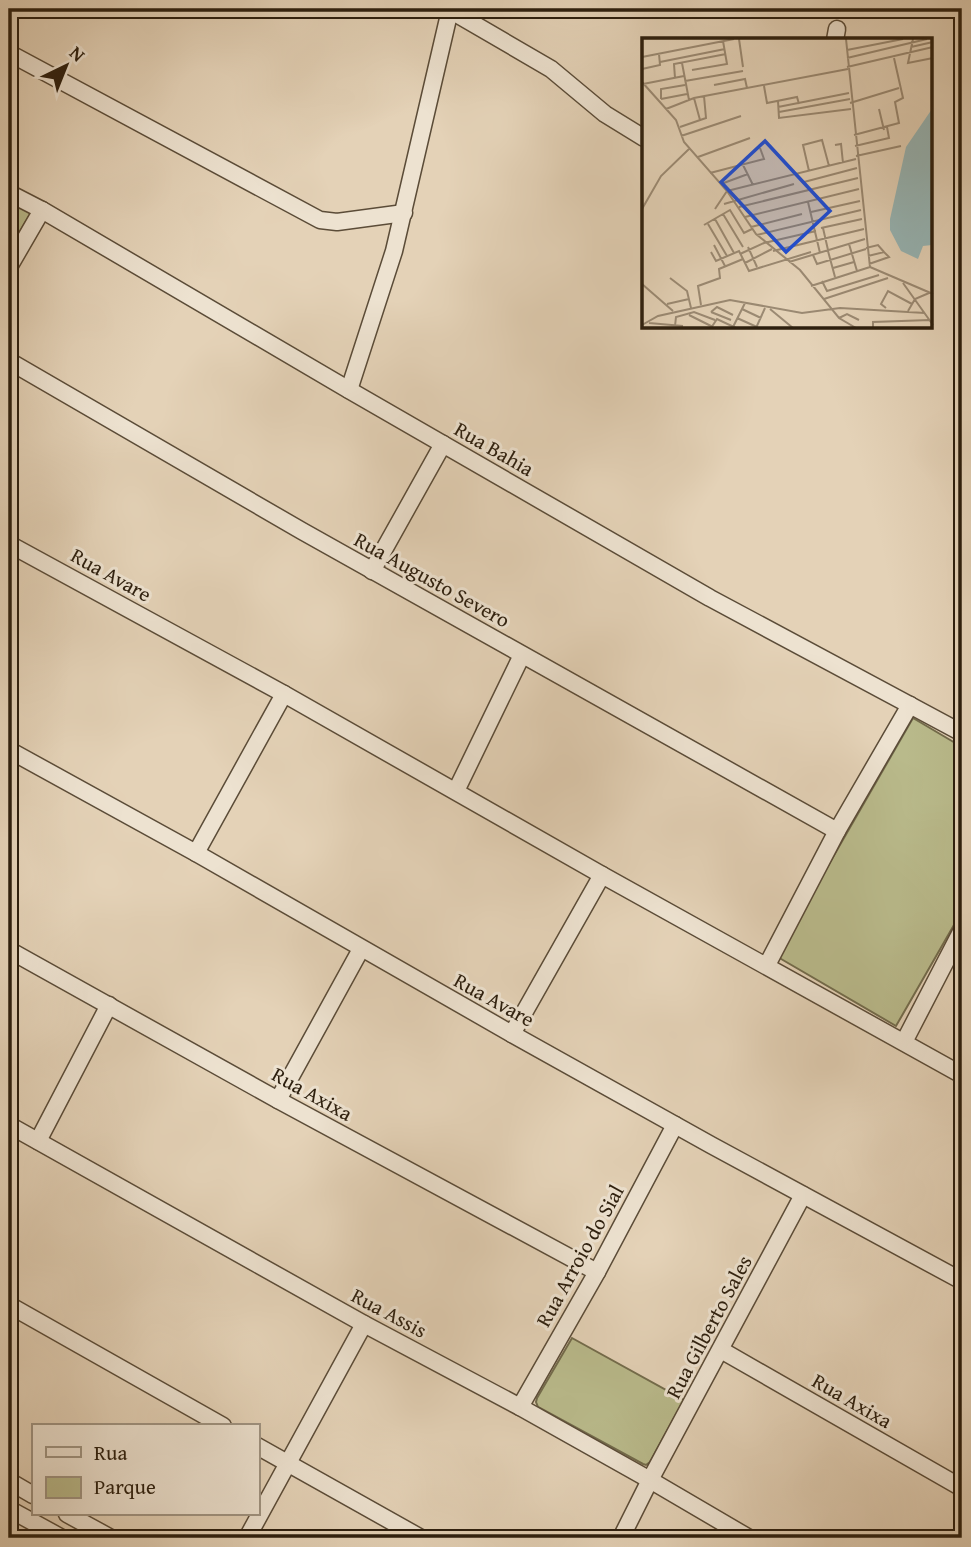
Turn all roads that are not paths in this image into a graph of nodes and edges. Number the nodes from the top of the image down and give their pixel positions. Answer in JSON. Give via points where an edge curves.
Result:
{"nodes":[{"id":1,"x":449,"y":9,"type":"edge"},
{"id":2,"x":9,"y":53,"type":"edge"},
{"id":3,"x":642,"y":137,"type":"edge"},
{"id":4,"x":9,"y":193,"type":"edge"},
{"id":5,"x":42,"y":209,"type":"junction"},
{"id":6,"x":404,"y":213,"type":"junction"},
{"id":7,"x":9,"y":267,"type":"edge"},
{"id":8,"x":10,"y":365,"type":"edge"},
{"id":9,"x":349,"y":390,"type":"junction"},
{"id":10,"x":443,"y":444,"type":"junction"},
{"id":11,"x":9,"y":544,"type":"edge"},
{"id":12,"x":372,"y":571,"type":"junction"},
{"id":13,"x":522,"y":655,"type":"junction"},
{"id":14,"x":284,"y":694,"type":"junction"},
{"id":15,"x":910,"y":705,"type":"junction"},
{"id":16,"x":962,"y":733,"type":"edge"},
{"id":17,"x":9,"y":750,"type":"edge"},
{"id":18,"x":456,"y":791,"type":"junction"},
{"id":19,"x":838,"y":831,"type":"junction"},
{"id":20,"x":196,"y":853,"type":"junction"},
{"id":21,"x":602,"y":875,"type":"junction"},
{"id":22,"x":962,"y":930,"type":"edge"},
{"id":23,"x":361,"y":949,"type":"junction"},
{"id":24,"x":9,"y":950,"type":"edge"},
{"id":25,"x":767,"y":965,"type":"junction"},
{"id":26,"x":109,"y":1005,"type":"junction"},
{"id":27,"x":512,"y":1034,"type":"junction"},
{"id":28,"x":904,"y":1042,"type":"junction"},
{"id":29,"x":962,"y":1075,"type":"edge"},
{"id":30,"x":278,"y":1100,"type":"junction"},
{"id":31,"x":9,"y":1125,"type":"edge"},
{"id":32,"x":676,"y":1125,"type":"junction"},
{"id":33,"x":38,"y":1141,"type":"junction"},
{"id":34,"x":803,"y":1195,"type":"junction"},
{"id":35,"x":597,"y":1272,"type":"junction"},
{"id":36,"x":962,"y":1281,"type":"edge"},
{"id":37,"x":9,"y":1305,"type":"edge"},
{"id":38,"x":364,"y":1324,"type":"junction"},
{"id":39,"x":720,"y":1350,"type":"junction"},
{"id":40,"x":520,"y":1407,"type":"junction"},
{"id":41,"x":219,"y":1424,"type":"edge"},
{"id":42,"x":259,"y":1447,"type":"edge"},
{"id":43,"x":288,"y":1463,"type":"junction"},
{"id":44,"x":650,"y":1480,"type":"junction"},
{"id":45,"x":9,"y":1481,"type":"edge"},
{"id":46,"x":962,"y":1488,"type":"edge"},
{"id":47,"x":32,"y":1494,"type":"edge"},
{"id":48,"x":9,"y":1509,"type":"edge"},
{"id":49,"x":71,"y":1516,"type":"edge"},
{"id":50,"x":62,"y":1538,"type":"edge"},
{"id":51,"x":111,"y":1538,"type":"edge"},
{"id":52,"x":247,"y":1538,"type":"edge"},
{"id":53,"x":421,"y":1538,"type":"edge"},
{"id":54,"x":621,"y":1538,"type":"edge"},
{"id":55,"x":749,"y":1538,"type":"edge"}],
"edges":[{"from":1,"to":3,"type":"street","via":[[544,65]]},
{"from":1,"to":6,"type":"street"},
{"from":2,"to":6,"type":"street","via":[[320,220]]},
{"from":4,"to":5,"type":"street","name":"Rua Bahia"},
{"from":5,"to":7,"type":"street"},
{"from":5,"to":9,"type":"street","name":"Rua Bahia"},
{"from":6,"to":9,"type":"street"},
{"from":8,"to":12,"type":"street","name":"Rua Augusto Severo"},
{"from":9,"to":10,"type":"street","name":"Rua Bahia"},
{"from":10,"to":12,"type":"street"},
{"from":10,"to":15,"type":"street","name":"Rua Bahia","via":[[710,598]]},
{"from":11,"to":14,"type":"street","name":"Rua Avare"},
{"from":12,"to":13,"type":"street","name":"Rua Augusto Severo"},
{"from":13,"to":18,"type":"street"},
{"from":13,"to":19,"type":"street","name":"Rua Augusto Severo"},
{"from":14,"to":18,"type":"street","name":"Rua Avare"},
{"from":14,"to":20,"type":"street"},
{"from":15,"to":16,"type":"street","name":"Rua Bahia"},
{"from":15,"to":19,"type":"street"},
{"from":17,"to":20,"type":"street","name":"Rua Avare"},
{"from":18,"to":21,"type":"street","name":"Rua Avare"},
{"from":19,"to":25,"type":"street"},
{"from":20,"to":23,"type":"street","name":"Rua Avare"},
{"from":21,"to":25,"type":"street","name":"Rua Avare"},
{"from":21,"to":27,"type":"street"},
{"from":22,"to":28,"type":"street"},
{"from":23,"to":27,"type":"street","name":"Rua Avare"},
{"from":23,"to":30,"type":"street"},
{"from":24,"to":26,"type":"street","name":"Rua Axixa"},
{"from":25,"to":28,"type":"street","name":"Rua Avare"},
{"from":26,"to":30,"type":"street","name":"Rua Axixa"},
{"from":26,"to":33,"type":"street"},
{"from":27,"to":32,"type":"street","name":"Rua Avare"},
{"from":28,"to":29,"type":"street","name":"Rua Avare"},
{"from":30,"to":35,"type":"street","name":"Rua Axixa"},
{"from":31,"to":33,"type":"street","name":"Rua Assis"},
{"from":32,"to":34,"type":"street","name":"Rua Avare"},
{"from":32,"to":35,"type":"street","name":"Rua Arroio do Sial"},
{"from":33,"to":38,"type":"street","name":"Rua Assis"},
{"from":34,"to":36,"type":"street","name":"Rua Avare"},
{"from":34,"to":39,"type":"street","name":"Rua Gilberto Sales"},
{"from":35,"to":40,"type":"street","name":"Rua Arroio do Sial"},
{"from":37,"to":41,"type":"street"},
{"from":38,"to":40,"type":"street","name":"Rua Assis"},
{"from":38,"to":43,"type":"street"},
{"from":39,"to":44,"type":"street","name":"Rua Gilberto Sales"},
{"from":39,"to":46,"type":"street","name":"Rua Axixa"},
{"from":40,"to":44,"type":"street","name":"Rua Assis"},
{"from":42,"to":43,"type":"street"},
{"from":43,"to":52,"type":"street"},
{"from":43,"to":53,"type":"street"},
{"from":44,"to":54,"type":"street","name":"Rua Gilberto Sales"},
{"from":44,"to":55,"type":"street","name":"Rua Assis"},
{"from":45,"to":47,"type":"street"},
{"from":48,"to":50,"type":"street"},
{"from":49,"to":51,"type":"street"}]}
